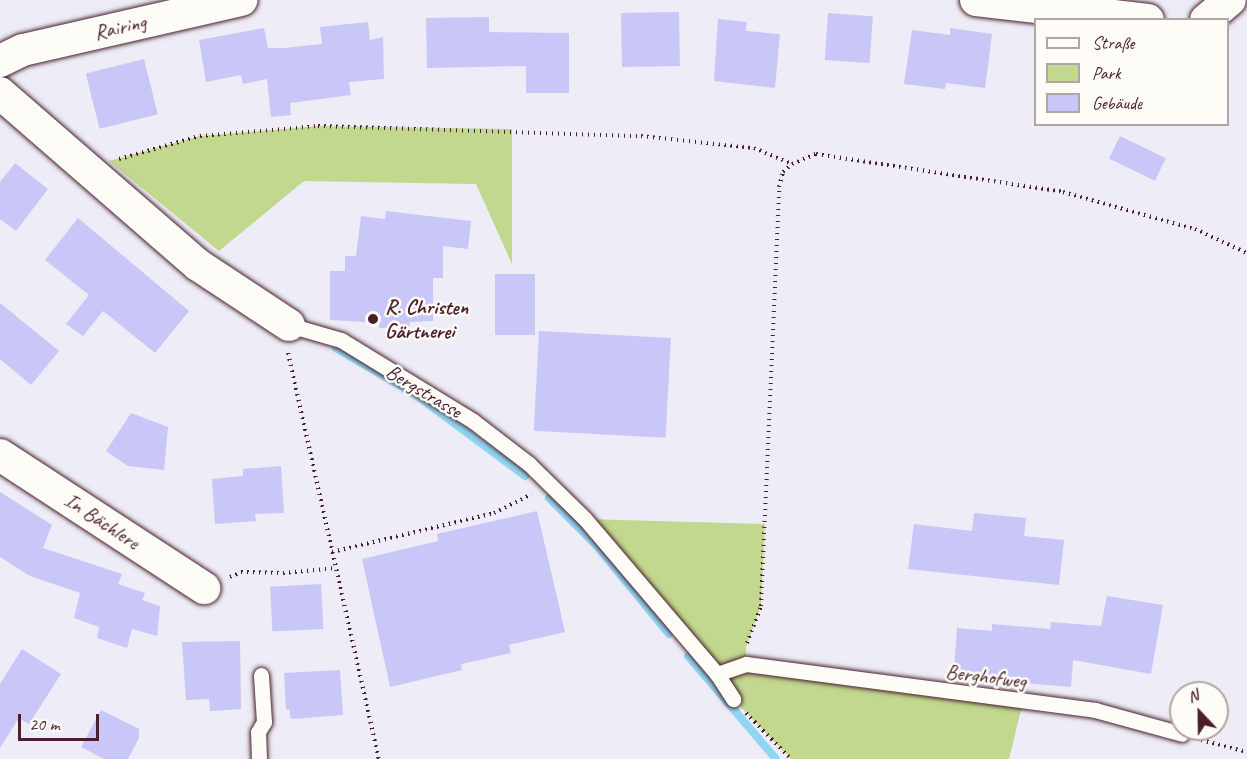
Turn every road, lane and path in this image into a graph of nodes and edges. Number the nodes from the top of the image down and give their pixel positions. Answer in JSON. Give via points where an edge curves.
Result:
{"nodes":[{"id":1,"x":241,"y":0,"type":"edge"},
{"id":2,"x":976,"y":0,"type":"edge"},
{"id":3,"x":1230,"y":0,"type":"edge"},
{"id":4,"x":1131,"y":18,"type":"edge"},
{"id":5,"x":1208,"y":18,"type":"edge"},
{"id":6,"x":0,"y":61,"type":"edge"},
{"id":7,"x":0,"y":93,"type":"edge"},
{"id":8,"x":792,"y":164,"type":"junction"},
{"id":9,"x":86,"y":166,"type":"junction"},
{"id":10,"x":1247,"y":253,"type":"edge"},
{"id":11,"x":289,"y":324,"type":"junction"},
{"id":12,"x":0,"y":455,"type":"edge"},
{"id":13,"x":547,"y":481,"type":"junction"},
{"id":14,"x":332,"y":552,"type":"junction"},
{"id":15,"x":336,"y":568,"type":"junction"},
{"id":16,"x":204,"y":588,"type":"joint"},
{"id":17,"x":746,"y":664,"type":"junction"},
{"id":18,"x":717,"y":674,"type":"junction"},
{"id":19,"x":261,"y":675,"type":"dead end"},
{"id":20,"x":733,"y":699,"type":"joint"},
{"id":21,"x":1169,"y":730,"type":"edge"},
{"id":22,"x":1206,"y":741,"type":"edge"},
{"id":23,"x":1247,"y":753,"type":"edge"},
{"id":24,"x":259,"y":759,"type":"edge"},
{"id":25,"x":379,"y":759,"type":"edge"},
{"id":26,"x":791,"y":759,"type":"edge"}],
"edges":[{"from":1,"to":6,"type":"street","name":"Rairing","via":[[23,50]]},
{"from":2,"to":4,"type":"street"},
{"from":3,"to":5,"type":"street"},
{"from":7,"to":9,"type":"street","name":"Bergstrasse"},
{"from":8,"to":9,"type":"path","via":[[754,148],[641,136],[318,126],[200,136]]},
{"from":8,"to":10,"type":"path","via":[[816,154],[1063,192],[1195,229]]},
{"from":8,"to":17,"type":"path","via":[[783,172],[779,188],[761,606],[746,647]]},
{"from":9,"to":11,"type":"street","name":"Bergstrasse","via":[[198,265]]},
{"from":11,"to":13,"type":"lane","name":"Bergstrasse","via":[[351,346],[473,421]]},
{"from":11,"to":14,"type":"path","via":[[288,351]]},
{"from":12,"to":16,"type":"street","name":"In Bächlere"},
{"from":13,"to":14,"type":"path","via":[[528,498],[494,513]]},
{"from":13,"to":18,"type":"lane","name":"Bergstrasse","via":[[585,519]]},
{"from":14,"to":15,"type":"path"},
{"from":15,"to":16,"type":"path","via":[[241,572]]},
{"from":15,"to":25,"type":"path"},
{"from":17,"to":18,"type":"lane","name":"Berghofweg"},
{"from":17,"to":21,"type":"lane","name":"Berghofweg","via":[[1095,710]]},
{"from":18,"to":20,"type":"lane","name":"Bergstrasse"},
{"from":19,"to":24,"type":"lane","via":[[264,722],[258,732]]},
{"from":20,"to":26,"type":"path"},
{"from":22,"to":23,"type":"path"}]}
